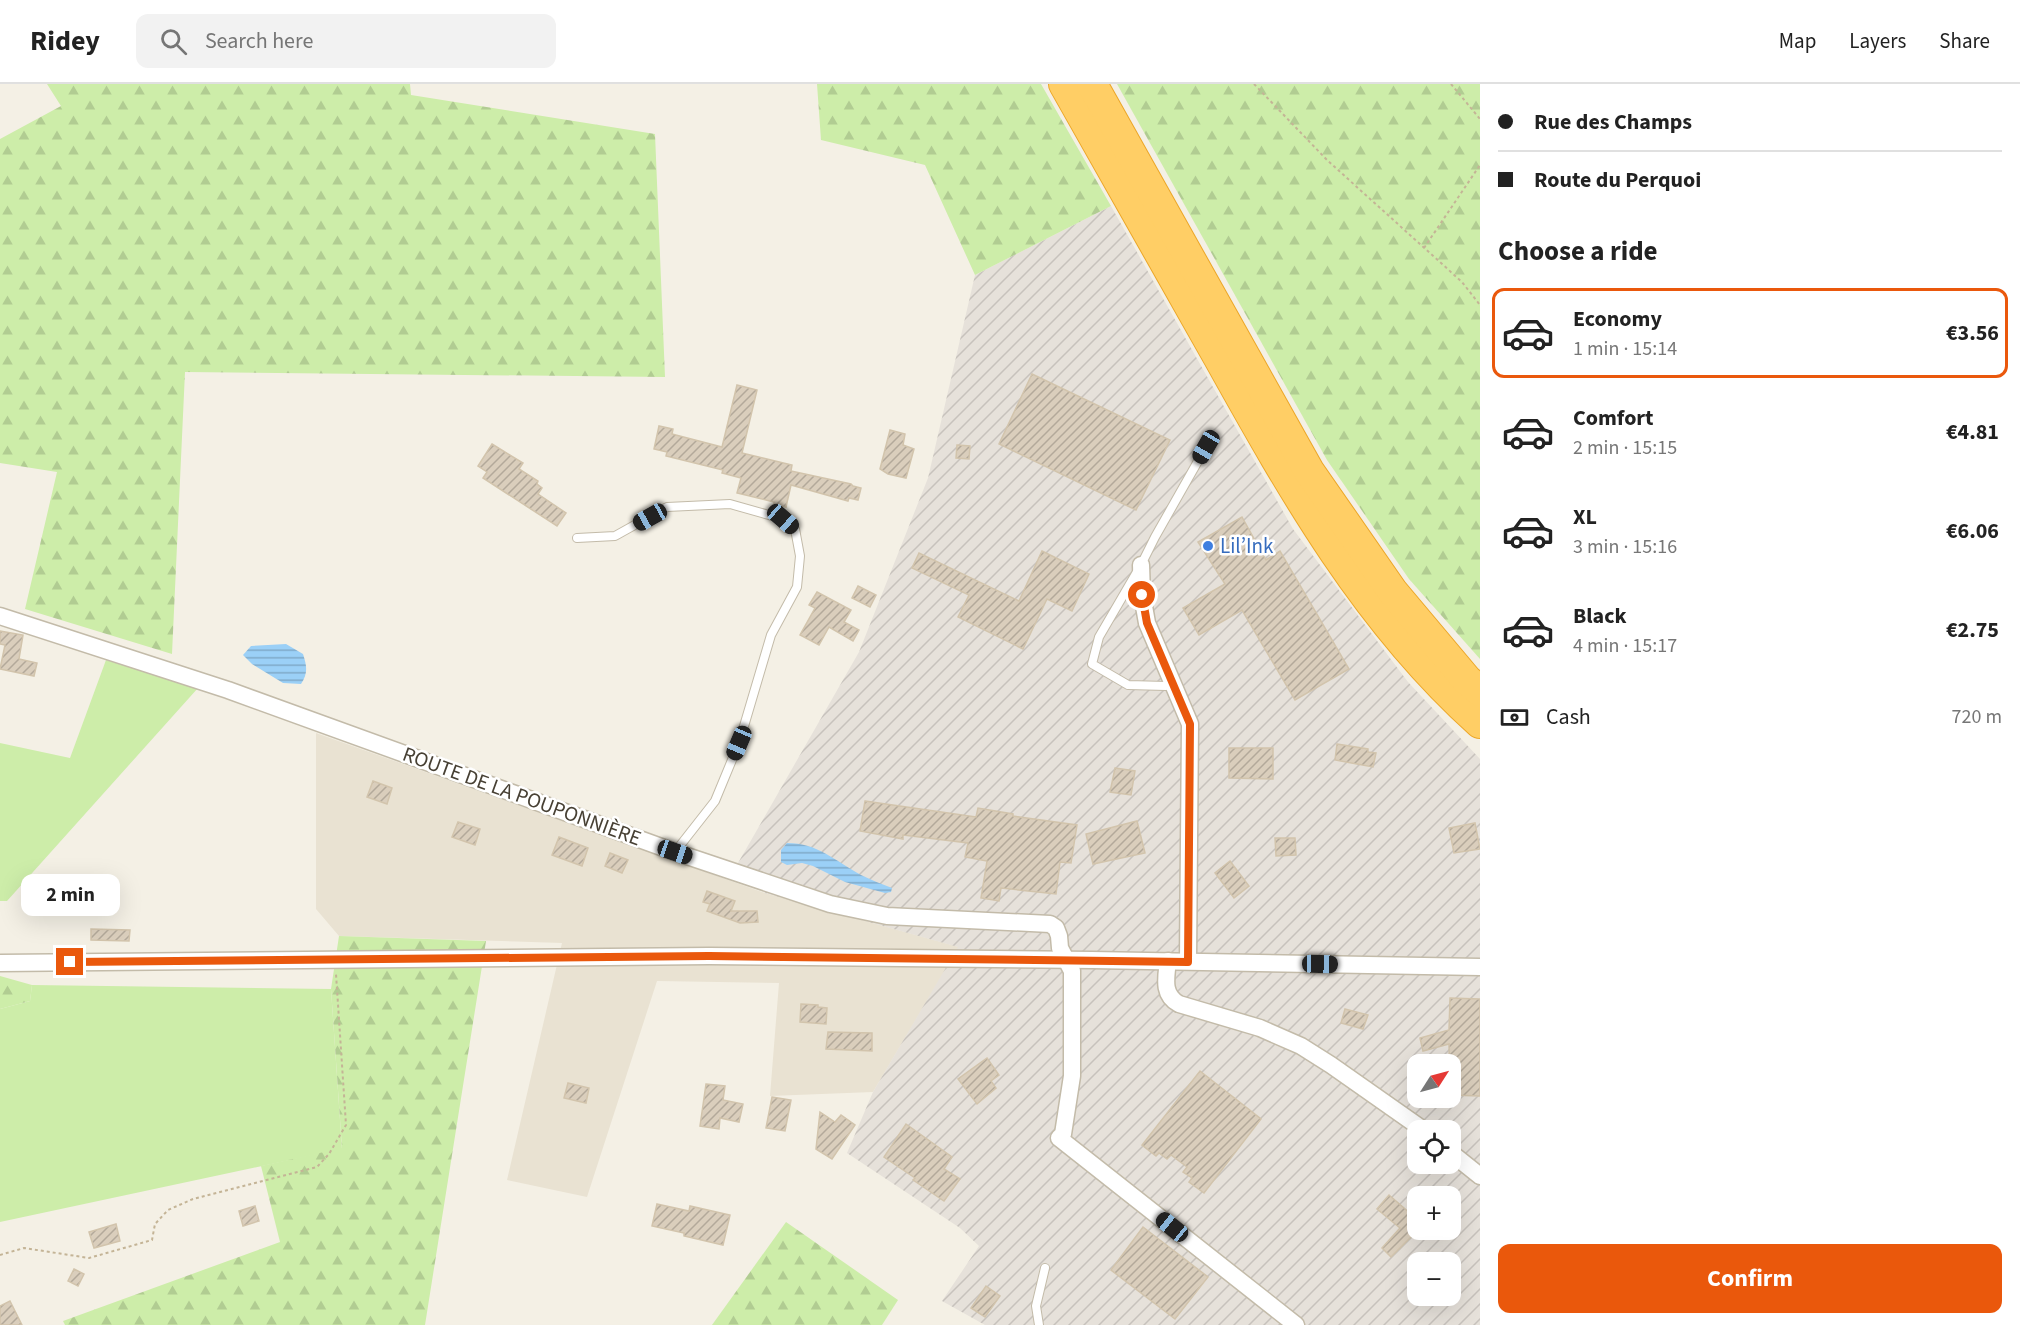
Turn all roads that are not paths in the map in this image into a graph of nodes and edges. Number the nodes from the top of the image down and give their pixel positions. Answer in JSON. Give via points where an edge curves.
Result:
{"nodes":[{"id":1,"x":1064,"y":84,"type":"edge"},
{"id":2,"x":1092,"y":84,"type":"edge"},
{"id":3,"x":1206,"y":447,"type":"dead end"},
{"id":4,"x":577,"y":538,"type":"dead end"},
{"id":5,"x":1142,"y":565,"type":"junction"},
{"id":6,"x":0,"y":616,"type":"edge"},
{"id":7,"x":1172,"y":683,"type":"junction"},
{"id":8,"x":1480,"y":691,"type":"edge"},
{"id":9,"x":1480,"y":723,"type":"edge"},
{"id":10,"x":675,"y":852,"type":"junction"},
{"id":11,"x":1065,"y":959,"type":"junction"},
{"id":12,"x":1168,"y":961,"type":"junction"},
{"id":13,"x":1188,"y":962,"type":"junction"},
{"id":14,"x":0,"y":963,"type":"edge"},
{"id":15,"x":1480,"y":967,"type":"edge"},
{"id":16,"x":1409,"y":1120,"type":"edge"},
{"id":17,"x":1461,"y":1161,"type":"edge"},
{"id":18,"x":1480,"y":1176,"type":"edge"},
{"id":19,"x":1045,"y":1268,"type":"dead end"},
{"id":20,"x":1039,"y":1325,"type":"edge"},
{"id":21,"x":1296,"y":1325,"type":"edge"}],
"edges":[{"from":1,"to":9,"type":"highway","via":[[1276,460],[1330,548],[1392,630]]},
{"from":2,"to":8,"type":"highway","via":[[1309,471],[1393,592]]},
{"from":3,"to":5,"type":"lane"},
{"from":4,"to":10,"type":"lane","via":[[615,536],[667,507],[730,504],[783,519],[795,529],[800,556],[797,587],[771,635],[739,743],[715,801]]},
{"from":5,"to":7,"type":"street","via":[[1147,623]]},
{"from":5,"to":7,"type":"lane","via":[[1099,637],[1092,664],[1128,685]]},
{"from":6,"to":10,"type":"street","name":"ROUTE DE LA POUPONNIÈRE","via":[[228,690]]},
{"from":7,"to":13,"type":"street","via":[[1190,724]]},
{"from":10,"to":11,"type":"street","name":"ROUTE DE LA POUPONNIÈRE","via":[[830,904],[887,916],[1050,924],[1056,928]]},
{"from":11,"to":12,"type":"street"},
{"from":11,"to":14,"type":"street","via":[[709,956]]},
{"from":11,"to":21,"type":"street","via":[[1072,971],[1072,1076],[1063,1134],[1059,1138]]},
{"from":12,"to":13,"type":"street"},
{"from":12,"to":16,"type":"street","via":[[1170,999],[1260,1028],[1300,1046]]},
{"from":13,"to":15,"type":"street"},
{"from":17,"to":18,"type":"street"},
{"from":19,"to":20,"type":"lane","via":[[1036,1306]]}]}
